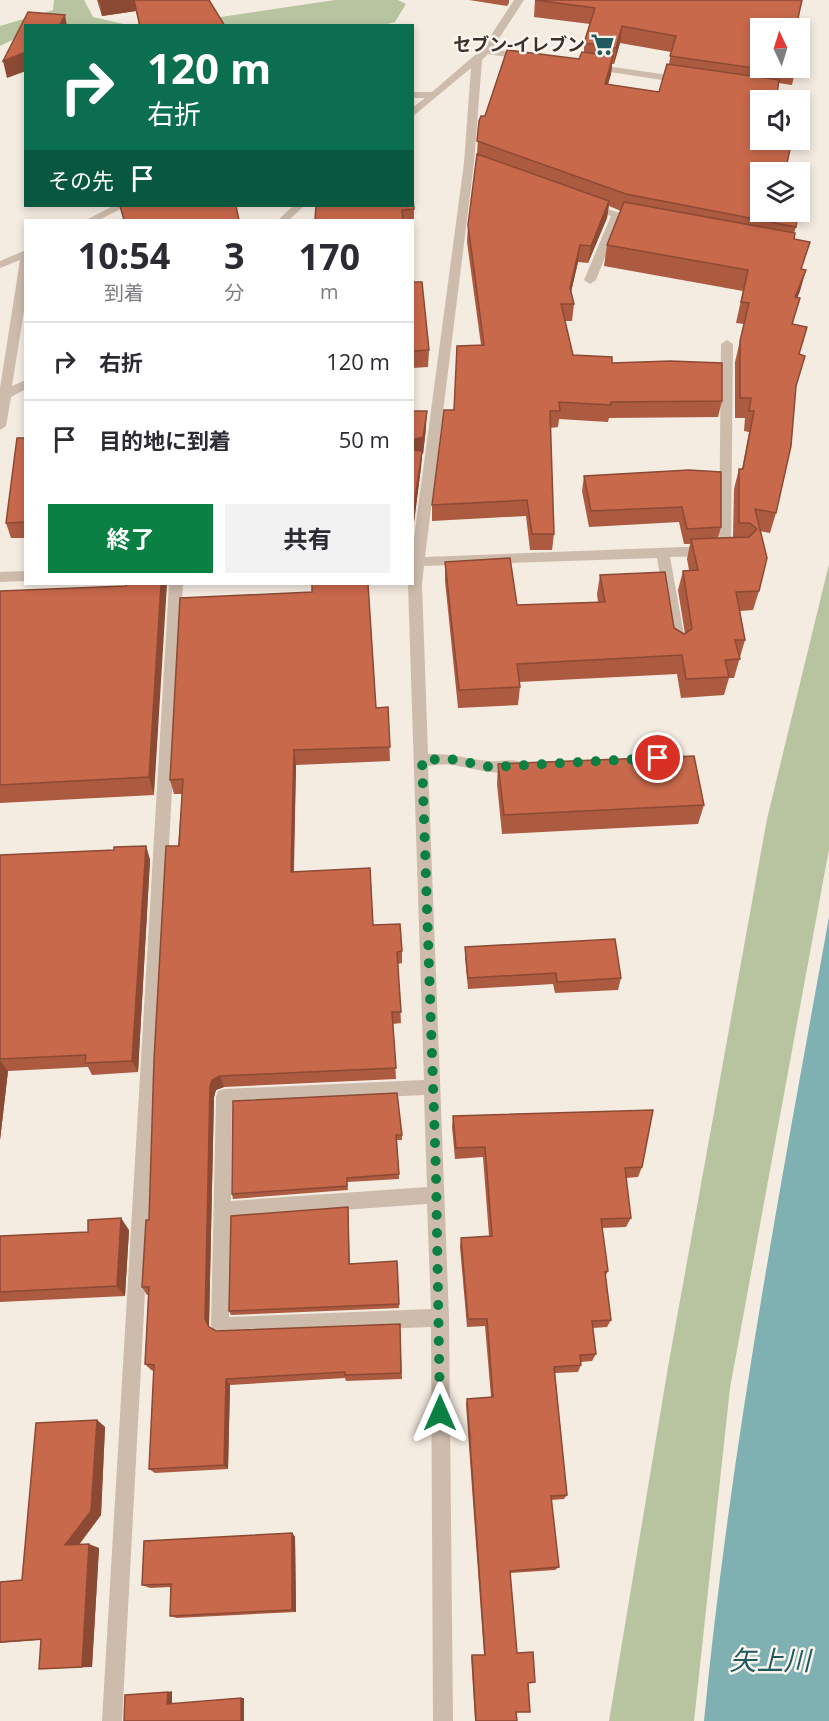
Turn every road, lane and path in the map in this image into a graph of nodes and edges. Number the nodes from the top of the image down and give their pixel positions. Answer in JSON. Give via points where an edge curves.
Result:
{"nodes":[{"id":1,"x":519,"y":0,"type":"edge"},
{"id":2,"x":481,"y":55,"type":"junction"},
{"id":3,"x":533,"y":58,"type":"edge"},
{"id":4,"x":580,"y":65,"type":"edge"},
{"id":5,"x":698,"y":82,"type":"edge"},
{"id":6,"x":746,"y":90,"type":"edge"},
{"id":7,"x":750,"y":91,"type":"edge"},
{"id":8,"x":414,"y":95,"type":"edge"},
{"id":9,"x":435,"y":95,"type":"junction"},
{"id":10,"x":414,"y":112,"type":"edge"},
{"id":11,"x":574,"y":201,"type":"edge"},
{"id":12,"x":119,"y":207,"type":"edge"},
{"id":13,"x":298,"y":207,"type":"edge"},
{"id":14,"x":616,"y":216,"type":"junction"},
{"id":15,"x":93,"y":219,"type":"edge"},
{"id":16,"x":284,"y":219,"type":"edge"},
{"id":17,"x":655,"y":224,"type":"edge"},
{"id":18,"x":24,"y":254,"type":"edge"},
{"id":19,"x":0,"y":265,"type":"edge"},
{"id":20,"x":24,"y":270,"type":"edge"},
{"id":21,"x":590,"y":280,"type":"dead end"},
{"id":22,"x":727,"y":344,"type":"dead end"},
{"id":23,"x":24,"y":385,"type":"edge"},
{"id":24,"x":2,"y":396,"type":"edge"},
{"id":25,"x":0,"y":426,"type":"edge"},
{"id":26,"x":663,"y":553,"type":"junction"},
{"id":27,"x":415,"y":562,"type":"edge"},
{"id":28,"x":24,"y":576,"type":"edge"},
{"id":29,"x":0,"y":577,"type":"edge"},
{"id":30,"x":176,"y":585,"type":"edge"},
{"id":31,"x":679,"y":646,"type":"edge"},
{"id":32,"x":422,"y":760,"type":"junction"},
{"id":33,"x":535,"y":765,"type":"edge"},
{"id":34,"x":433,"y":1087,"type":"junction"},
{"id":35,"x":436,"y":1195,"type":"junction"},
{"id":36,"x":221,"y":1210,"type":"junction"},
{"id":37,"x":440,"y":1318,"type":"junction"},
{"id":38,"x":112,"y":1721,"type":"edge"},
{"id":39,"x":443,"y":1721,"type":"edge"}],
"edges":[{"from":1,"to":2,"type":"street"},
{"from":2,"to":3,"type":"street"},
{"from":2,"to":9,"type":"street"},
{"from":2,"to":27,"type":"street","via":[[474,165],[426,460]]},
{"from":4,"to":5,"type":"street"},
{"from":6,"to":7,"type":"street"},
{"from":8,"to":9,"type":"street"},
{"from":9,"to":10,"type":"street"},
{"from":11,"to":14,"type":"street"},
{"from":12,"to":15,"type":"street"},
{"from":13,"to":16,"type":"street"},
{"from":14,"to":17,"type":"street"},
{"from":14,"to":21,"type":"street"},
{"from":18,"to":19,"type":"street"},
{"from":20,"to":24,"type":"street"},
{"from":22,"to":26,"type":"street","via":[[730,550]]},
{"from":23,"to":24,"type":"street"},
{"from":24,"to":25,"type":"street"},
{"from":26,"to":27,"type":"street"},
{"from":26,"to":31,"type":"street"},
{"from":27,"to":32,"type":"street"},
{"from":28,"to":29,"type":"street"},
{"from":30,"to":38,"type":"street"},
{"from":32,"to":33,"type":"street","via":[[450,759],[490,767]]},
{"from":32,"to":34,"type":"street"},
{"from":34,"to":35,"type":"street"},
{"from":34,"to":36,"type":"street","via":[[224,1097]]},
{"from":35,"to":36,"type":"street"},
{"from":35,"to":37,"type":"street"},
{"from":36,"to":37,"type":"street","via":[[220,1326]]},
{"from":37,"to":39,"type":"street"}]}
